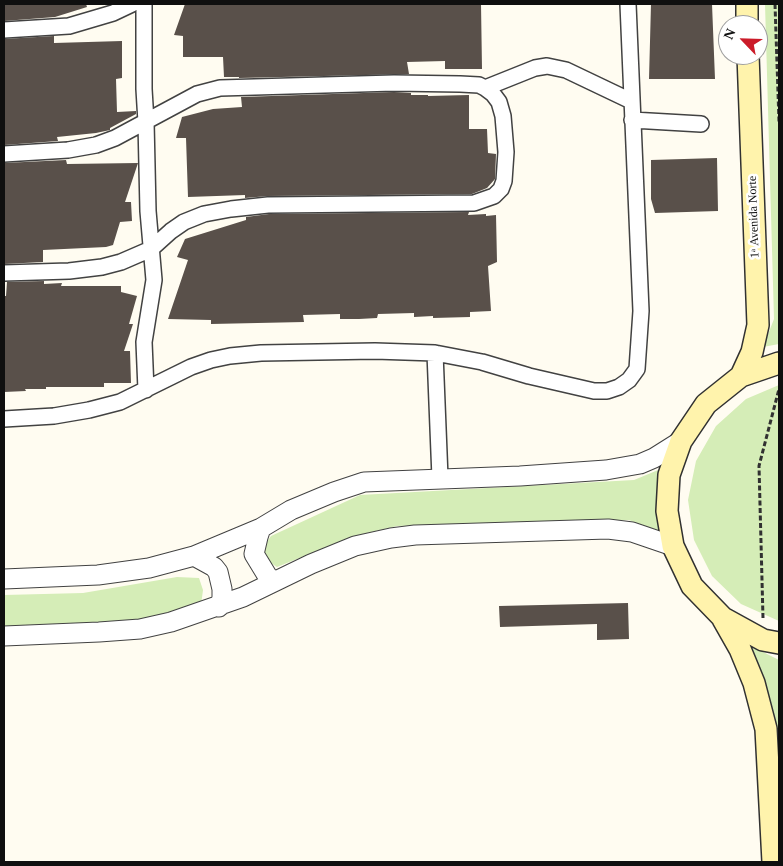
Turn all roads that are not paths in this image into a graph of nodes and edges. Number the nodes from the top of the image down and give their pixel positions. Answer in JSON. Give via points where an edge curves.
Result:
{"nodes":[{"id":1,"x":132,"y":4,"type":"edge"},
{"id":2,"x":144,"y":4,"type":"edge"},
{"id":3,"x":628,"y":4,"type":"edge"},
{"id":4,"x":4,"y":30,"type":"edge"},
{"id":5,"x":748,"y":65,"type":"edge"},
{"id":6,"x":485,"y":88,"type":"junction"},
{"id":7,"x":631,"y":102,"type":"junction"},
{"id":8,"x":632,"y":120,"type":"junction"},
{"id":9,"x":146,"y":122,"type":"junction"},
{"id":10,"x":702,"y":124,"type":"dead end"},
{"id":11,"x":4,"y":154,"type":"edge"},
{"id":12,"x":151,"y":249,"type":"junction"},
{"id":13,"x":4,"y":273,"type":"edge"},
{"id":14,"x":435,"y":352,"type":"junction"},
{"id":15,"x":779,"y":362,"type":"edge"},
{"id":16,"x":741,"y":376,"type":"junction"},
{"id":17,"x":146,"y":390,"type":"junction"},
{"id":18,"x":4,"y":419,"type":"edge"},
{"id":19,"x":681,"y":441,"type":"junction"},
{"id":20,"x":440,"y":478,"type":"junction"},
{"id":21,"x":262,"y":528,"type":"junction"},
{"id":22,"x":673,"y":546,"type":"junction"},
{"id":23,"x":194,"y":556,"type":"junction"},
{"id":24,"x":4,"y":579,"type":"edge"},
{"id":25,"x":275,"y":581,"type":"junction"},
{"id":26,"x":219,"y":607,"type":"junction"},
{"id":27,"x":723,"y":618,"type":"junction"},
{"id":28,"x":4,"y":636,"type":"edge"},
{"id":29,"x":771,"y":642,"type":"edge"},
{"id":30,"x":772,"y":862,"type":"edge"}],
"edges":[{"from":1,"to":4,"type":"street","via":[[69,26]]},
{"from":2,"to":9,"type":"street"},
{"from":3,"to":7,"type":"street"},
{"from":5,"to":16,"type":"main road","name":"1ᵃ Avenida Norte","via":[[758,325],[752,352]]},
{"from":6,"to":7,"type":"street","via":[[547,66],[566,70]]},
{"from":6,"to":9,"type":"street","via":[[460,84],[394,84],[220,88],[197,94]]},
{"from":6,"to":12,"type":"street","via":[[499,102],[504,130],[504,181],[494,196],[474,203],[287,205],[231,209],[184,222]]},
{"from":7,"to":8,"type":"street"},
{"from":8,"to":10,"type":"street"},
{"from":8,"to":14,"type":"street","via":[[641,311],[636,369],[629,380],[619,387],[594,391]]},
{"from":9,"to":11,"type":"street","via":[[96,145]]},
{"from":9,"to":12,"type":"street"},
{"from":12,"to":13,"type":"street","via":[[102,267]]},
{"from":12,"to":17,"type":"street","via":[[154,280],[144,342]]},
{"from":14,"to":17,"type":"street","via":[[230,356],[191,367]]},
{"from":14,"to":20,"type":"street"},
{"from":15,"to":16,"type":"main road"},
{"from":16,"to":19,"type":"main road","via":[[706,404]]},
{"from":17,"to":18,"type":"street","via":[[120,402],[89,410]]},
{"from":19,"to":20,"type":"street","via":[[640,464],[606,470]]},
{"from":19,"to":22,"type":"main road","via":[[669,475],[667,511]]},
{"from":20,"to":21,"type":"street","via":[[364,482],[291,510]]},
{"from":21,"to":23,"type":"street"},
{"from":21,"to":25,"type":"street","via":[[254,554],[268,577]]},
{"from":22,"to":25,"type":"street","via":[[632,532],[608,529],[415,535],[355,546]]},
{"from":22,"to":27,"type":"main road","via":[[692,586]]},
{"from":23,"to":24,"type":"street","via":[[149,568],[98,575]]},
{"from":23,"to":26,"type":"street","via":[[218,572],[222,589]]},
{"from":25,"to":26,"type":"street"},
{"from":26,"to":28,"type":"street","via":[[140,629]]},
{"from":27,"to":29,"type":"main road"},
{"from":27,"to":30,"type":"main road","via":[[754,683],[766,730]]}]}
